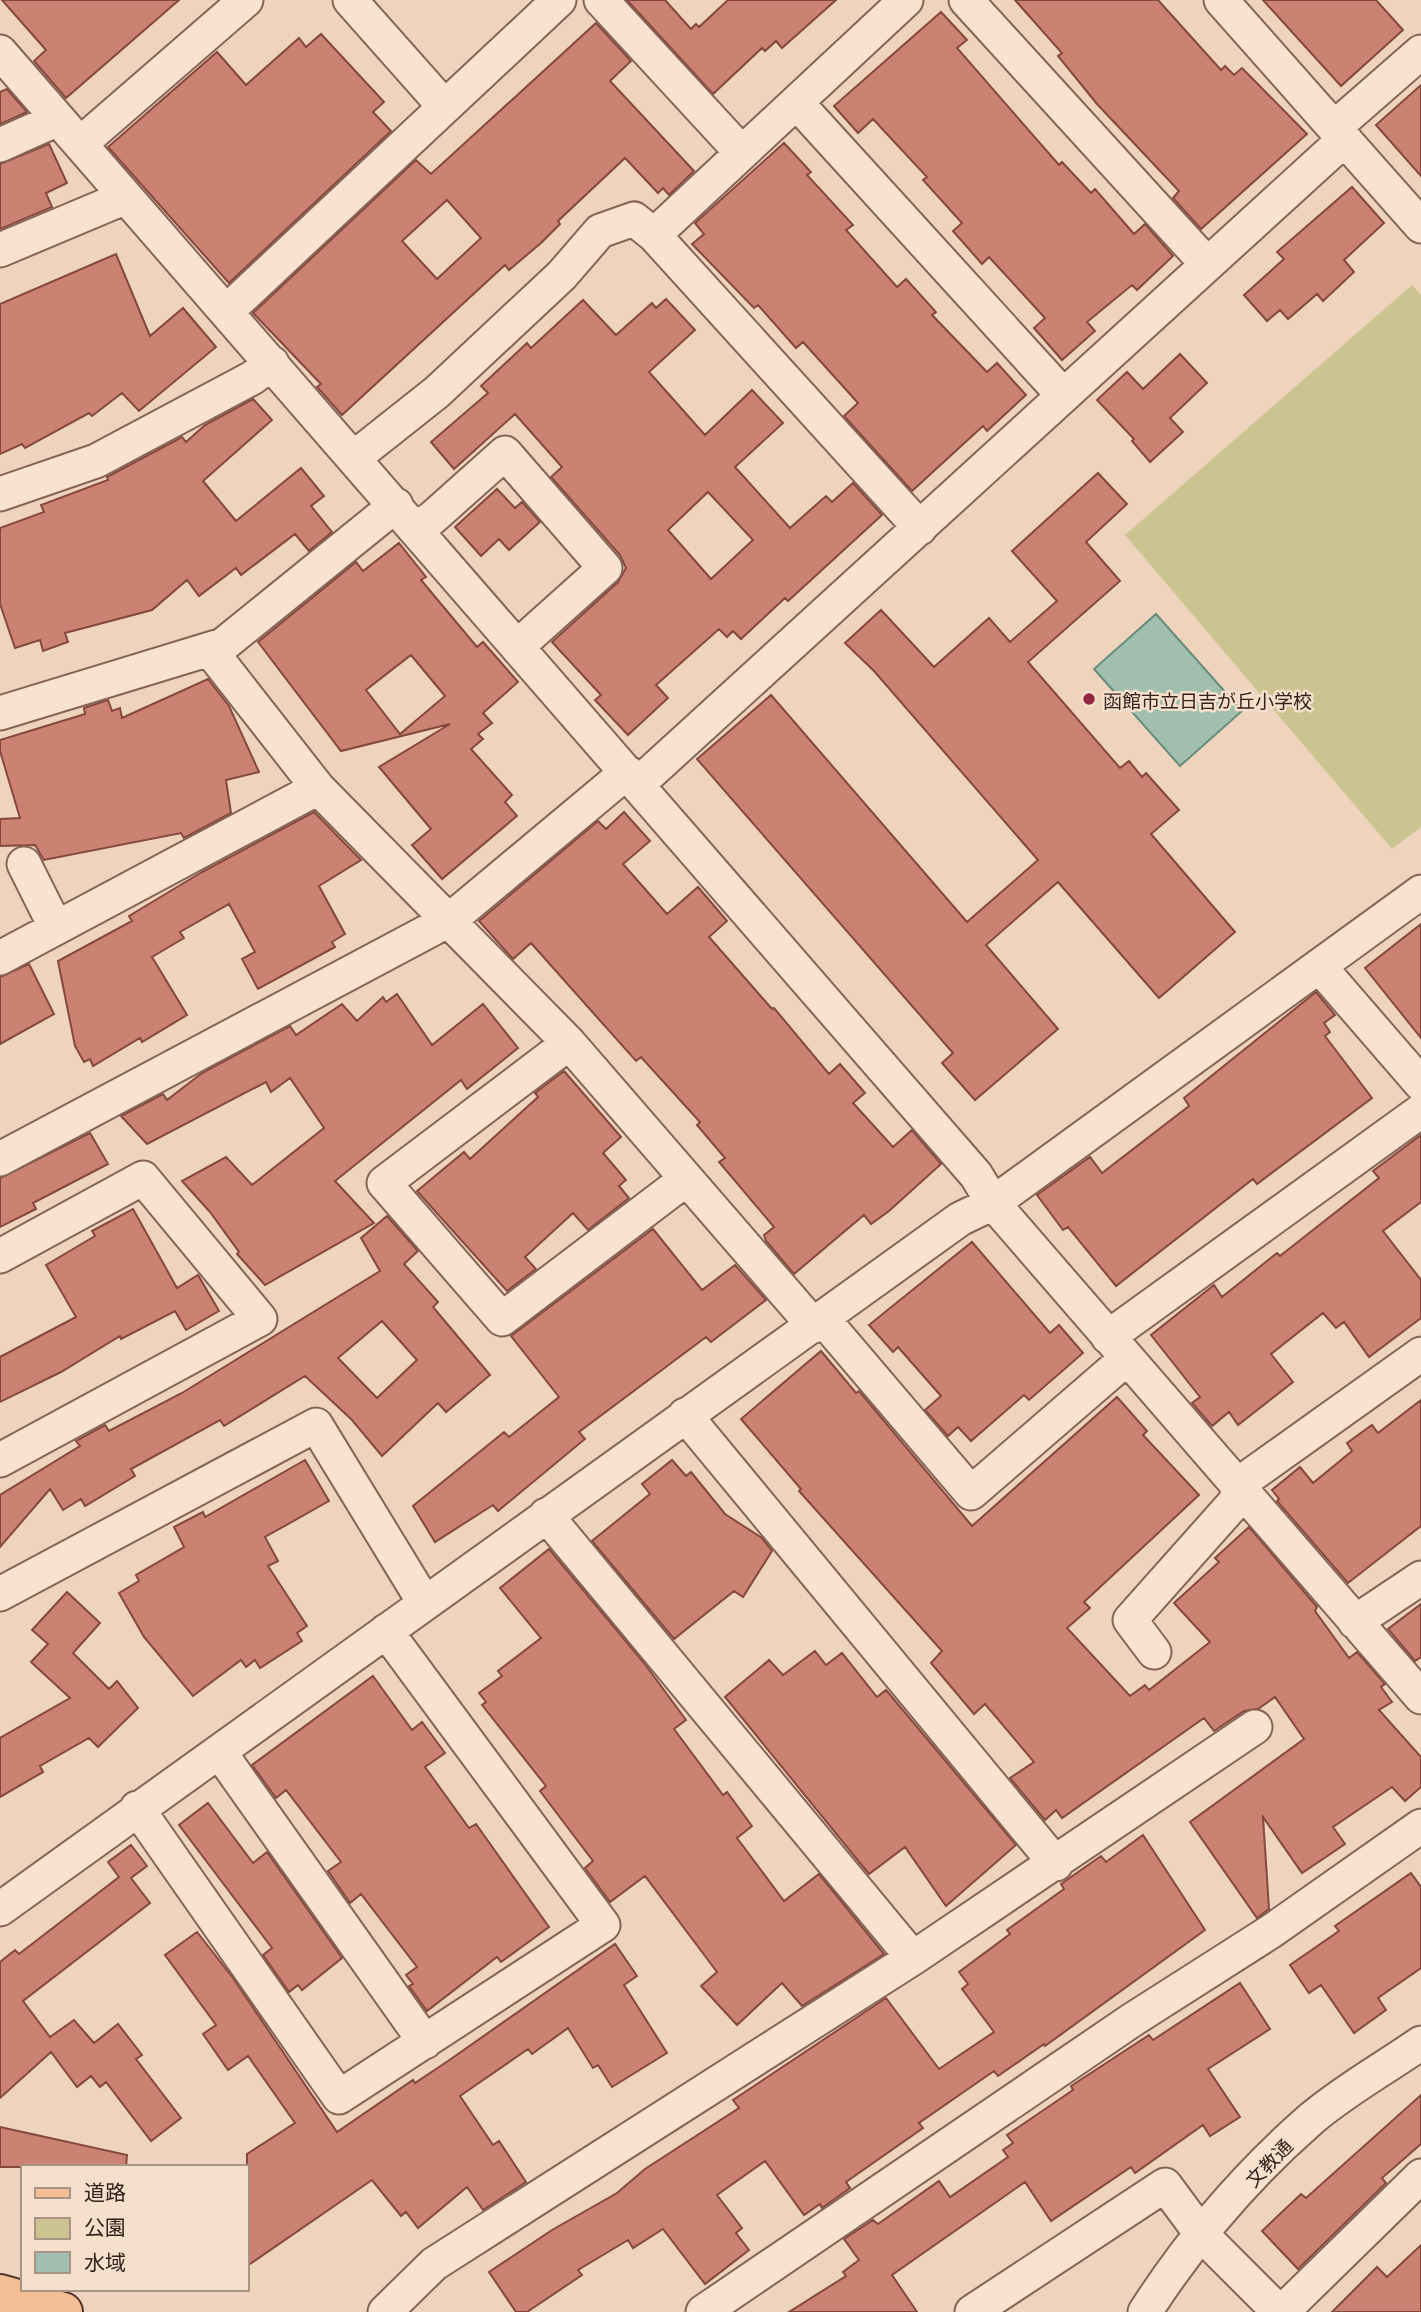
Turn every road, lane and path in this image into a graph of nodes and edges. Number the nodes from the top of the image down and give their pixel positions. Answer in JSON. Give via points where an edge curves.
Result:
{"nodes":[{"id":1,"x":246,"y":0,"type":"edge"},
{"id":2,"x":350,"y":0,"type":"edge"},
{"id":3,"x":559,"y":0,"type":"edge"},
{"id":4,"x":601,"y":0,"type":"edge"},
{"id":5,"x":906,"y":0,"type":"edge"},
{"id":6,"x":966,"y":0,"type":"edge"},
{"id":7,"x":1221,"y":0,"type":"edge"},
{"id":8,"x":0,"y":52,"type":"edge"},
{"id":9,"x":1421,"y":52,"type":"edge"},
{"id":10,"x":797,"y":103,"type":"junction"},
{"id":11,"x":444,"y":106,"type":"junction"},
{"id":12,"x":58,"y":119,"type":"junction"},
{"id":13,"x":1339,"y":133,"type":"junction"},
{"id":14,"x":80,"y":144,"type":"junction"},
{"id":15,"x":0,"y":145,"type":"edge"},
{"id":16,"x":742,"y":153,"type":"junction"},
{"id":17,"x":126,"y":197,"type":"junction"},
{"id":18,"x":1421,"y":226,"type":"edge"},
{"id":19,"x":654,"y":235,"type":"junction"},
{"id":20,"x":0,"y":250,"type":"edge"},
{"id":21,"x":1207,"y":264,"type":"junction"},
{"id":22,"x":226,"y":312,"type":"junction"},
{"id":23,"x":272,"y":363,"type":"junction"},
{"id":24,"x":1063,"y":396,"type":"junction"},
{"id":25,"x":355,"y":457,"type":"junction"},
{"id":26,"x":0,"y":494,"type":"edge"},
{"id":27,"x":405,"y":517,"type":"junction"},
{"id":28,"x":920,"y":527,"type":"junction"},
{"id":29,"x":518,"y":646,"type":"junction"},
{"id":30,"x":209,"y":650,"type":"junction"},
{"id":31,"x":0,"y":713,"type":"edge"},
{"id":32,"x":633,"y":778,"type":"junction"},
{"id":33,"x":318,"y":788,"type":"junction"},
{"id":34,"x":23,"y":864,"type":"dead end"},
{"id":35,"x":1421,"y":892,"type":"edge"},
{"id":36,"x":451,"y":919,"type":"junction"},
{"id":37,"x":56,"y":928,"type":"junction"},
{"id":38,"x":0,"y":958,"type":"edge"},
{"id":39,"x":1319,"y":966,"type":"junction"},
{"id":40,"x":569,"y":1043,"type":"junction"},
{"id":41,"x":1421,"y":1084,"type":"edge"},
{"id":42,"x":1421,"y":1111,"type":"edge"},
{"id":43,"x":0,"y":1159,"type":"edge"},
{"id":44,"x":685,"y":1180,"type":"junction"},
{"id":45,"x":993,"y":1203,"type":"junction"},
{"id":46,"x":0,"y":1256,"type":"edge"},
{"id":47,"x":818,"y":1323,"type":"junction"},
{"id":48,"x":1117,"y":1348,"type":"junction"},
{"id":49,"x":1421,"y":1354,"type":"edge"},
{"id":50,"x":685,"y":1415,"type":"junction"},
{"id":51,"x":0,"y":1460,"type":"edge"},
{"id":52,"x":1240,"y":1489,"type":"junction"},
{"id":53,"x":546,"y":1515,"type":"junction"},
{"id":54,"x":1421,"y":1577,"type":"edge"},
{"id":55,"x":0,"y":1594,"type":"edge"},
{"id":56,"x":424,"y":1602,"type":"junction"},
{"id":57,"x":1355,"y":1622,"type":"junction"},
{"id":58,"x":386,"y":1631,"type":"junction"},
{"id":59,"x":1154,"y":1652,"type":"dead end"},
{"id":60,"x":1421,"y":1697,"type":"edge"},
{"id":61,"x":1255,"y":1727,"type":"dead end"},
{"id":62,"x":228,"y":1764,"type":"dead end"},
{"id":63,"x":137,"y":1808,"type":"junction"},
{"id":64,"x":1421,"y":1826,"type":"edge"},
{"id":65,"x":1056,"y":1864,"type":"junction"},
{"id":66,"x":0,"y":1909,"type":"edge"},
{"id":67,"x":913,"y":1958,"type":"junction"},
{"id":68,"x":425,"y":2042,"type":"junction"},
{"id":69,"x":1419,"y":2047,"type":"edge"},
{"id":70,"x":1421,"y":2176,"type":"edge"},
{"id":71,"x":1202,"y":2235,"type":"junction"},
{"id":72,"x":0,"y":2294,"type":"edge"},
{"id":73,"x":63,"y":2312,"type":"edge"},
{"id":74,"x":385,"y":2312,"type":"edge"},
{"id":75,"x":703,"y":2312,"type":"edge"},
{"id":76,"x":972,"y":2312,"type":"edge"},
{"id":77,"x":1145,"y":2312,"type":"edge"},
{"id":78,"x":1281,"y":2312,"type":"edge"}],
"edges":[{"from":1,"to":14,"type":"street"},
{"from":2,"to":11,"type":"street"},
{"from":3,"to":11,"type":"street"},
{"from":4,"to":16,"type":"street"},
{"from":5,"to":10,"type":"street"},
{"from":6,"to":21,"type":"street"},
{"from":7,"to":13,"type":"street"},
{"from":8,"to":12,"type":"street"},
{"from":9,"to":13,"type":"street"},
{"from":10,"to":16,"type":"street"},
{"from":10,"to":24,"type":"street"},
{"from":11,"to":22,"type":"street"},
{"from":12,"to":14,"type":"street"},
{"from":12,"to":15,"type":"street"},
{"from":13,"to":18,"type":"street"},
{"from":13,"to":21,"type":"street"},
{"from":14,"to":17,"type":"street"},
{"from":16,"to":19,"type":"street"},
{"from":17,"to":20,"type":"street"},
{"from":17,"to":22,"type":"street"},
{"from":19,"to":25,"type":"street","via":[[634,219],[600,231],[562,275],[457,374]]},
{"from":19,"to":28,"type":"street"},
{"from":21,"to":24,"type":"street"},
{"from":22,"to":23,"type":"street"},
{"from":23,"to":25,"type":"street"},
{"from":23,"to":26,"type":"street","via":[[96,461]]},
{"from":24,"to":28,"type":"street"},
{"from":25,"to":27,"type":"street"},
{"from":27,"to":29,"type":"street"},
{"from":27,"to":29,"type":"street","via":[[431,519],[505,453],[605,568]]},
{"from":27,"to":30,"type":"street","via":[[223,645]]},
{"from":28,"to":32,"type":"street"},
{"from":29,"to":32,"type":"street"},
{"from":30,"to":31,"type":"street"},
{"from":30,"to":33,"type":"street"},
{"from":32,"to":36,"type":"street"},
{"from":32,"to":45,"type":"street","via":[[976,1175]]},
{"from":33,"to":36,"type":"street"},
{"from":33,"to":37,"type":"street"},
{"from":34,"to":37,"type":"street"},
{"from":35,"to":39,"type":"street"},
{"from":36,"to":40,"type":"street"},
{"from":36,"to":43,"type":"street"},
{"from":37,"to":38,"type":"street"},
{"from":39,"to":41,"type":"street"},
{"from":39,"to":45,"type":"street"},
{"from":40,"to":44,"type":"street"},
{"from":40,"to":44,"type":"street","via":[[384,1183],[502,1319]]},
{"from":42,"to":48,"type":"street"},
{"from":44,"to":47,"type":"street"},
{"from":45,"to":47,"type":"street","via":[[960,1219]]},
{"from":45,"to":48,"type":"street"},
{"from":46,"to":51,"type":"street","via":[[144,1178],[260,1319]]},
{"from":47,"to":48,"type":"street","via":[[971,1493]]},
{"from":47,"to":50,"type":"street"},
{"from":48,"to":52,"type":"street"},
{"from":49,"to":52,"type":"street"},
{"from":50,"to":53,"type":"street"},
{"from":50,"to":65,"type":"street"},
{"from":52,"to":57,"type":"street"},
{"from":52,"to":59,"type":"street","via":[[1130,1620]]},
{"from":53,"to":56,"type":"street"},
{"from":53,"to":67,"type":"street"},
{"from":54,"to":57,"type":"street"},
{"from":55,"to":56,"type":"street","via":[[316,1425]]},
{"from":56,"to":58,"type":"street"},
{"from":57,"to":60,"type":"street"},
{"from":58,"to":63,"type":"street"},
{"from":58,"to":68,"type":"street","via":[[603,1925]]},
{"from":61,"to":65,"type":"street"},
{"from":62,"to":68,"type":"street"},
{"from":63,"to":66,"type":"street"},
{"from":63,"to":68,"type":"street","via":[[339,2097]]},
{"from":64,"to":75,"type":"street"},
{"from":65,"to":67,"type":"street"},
{"from":67,"to":74,"type":"street","via":[[434,2264]]},
{"from":69,"to":71,"type":"street","name":"文教通","via":[[1312,2118]]},
{"from":70,"to":78,"type":"street"},
{"from":71,"to":76,"type":"street","via":[[1165,2185]]},
{"from":71,"to":77,"type":"street","name":"文教通"},
{"from":71,"to":78,"type":"street"},
{"from":72,"to":73,"type":"main road"}]}
